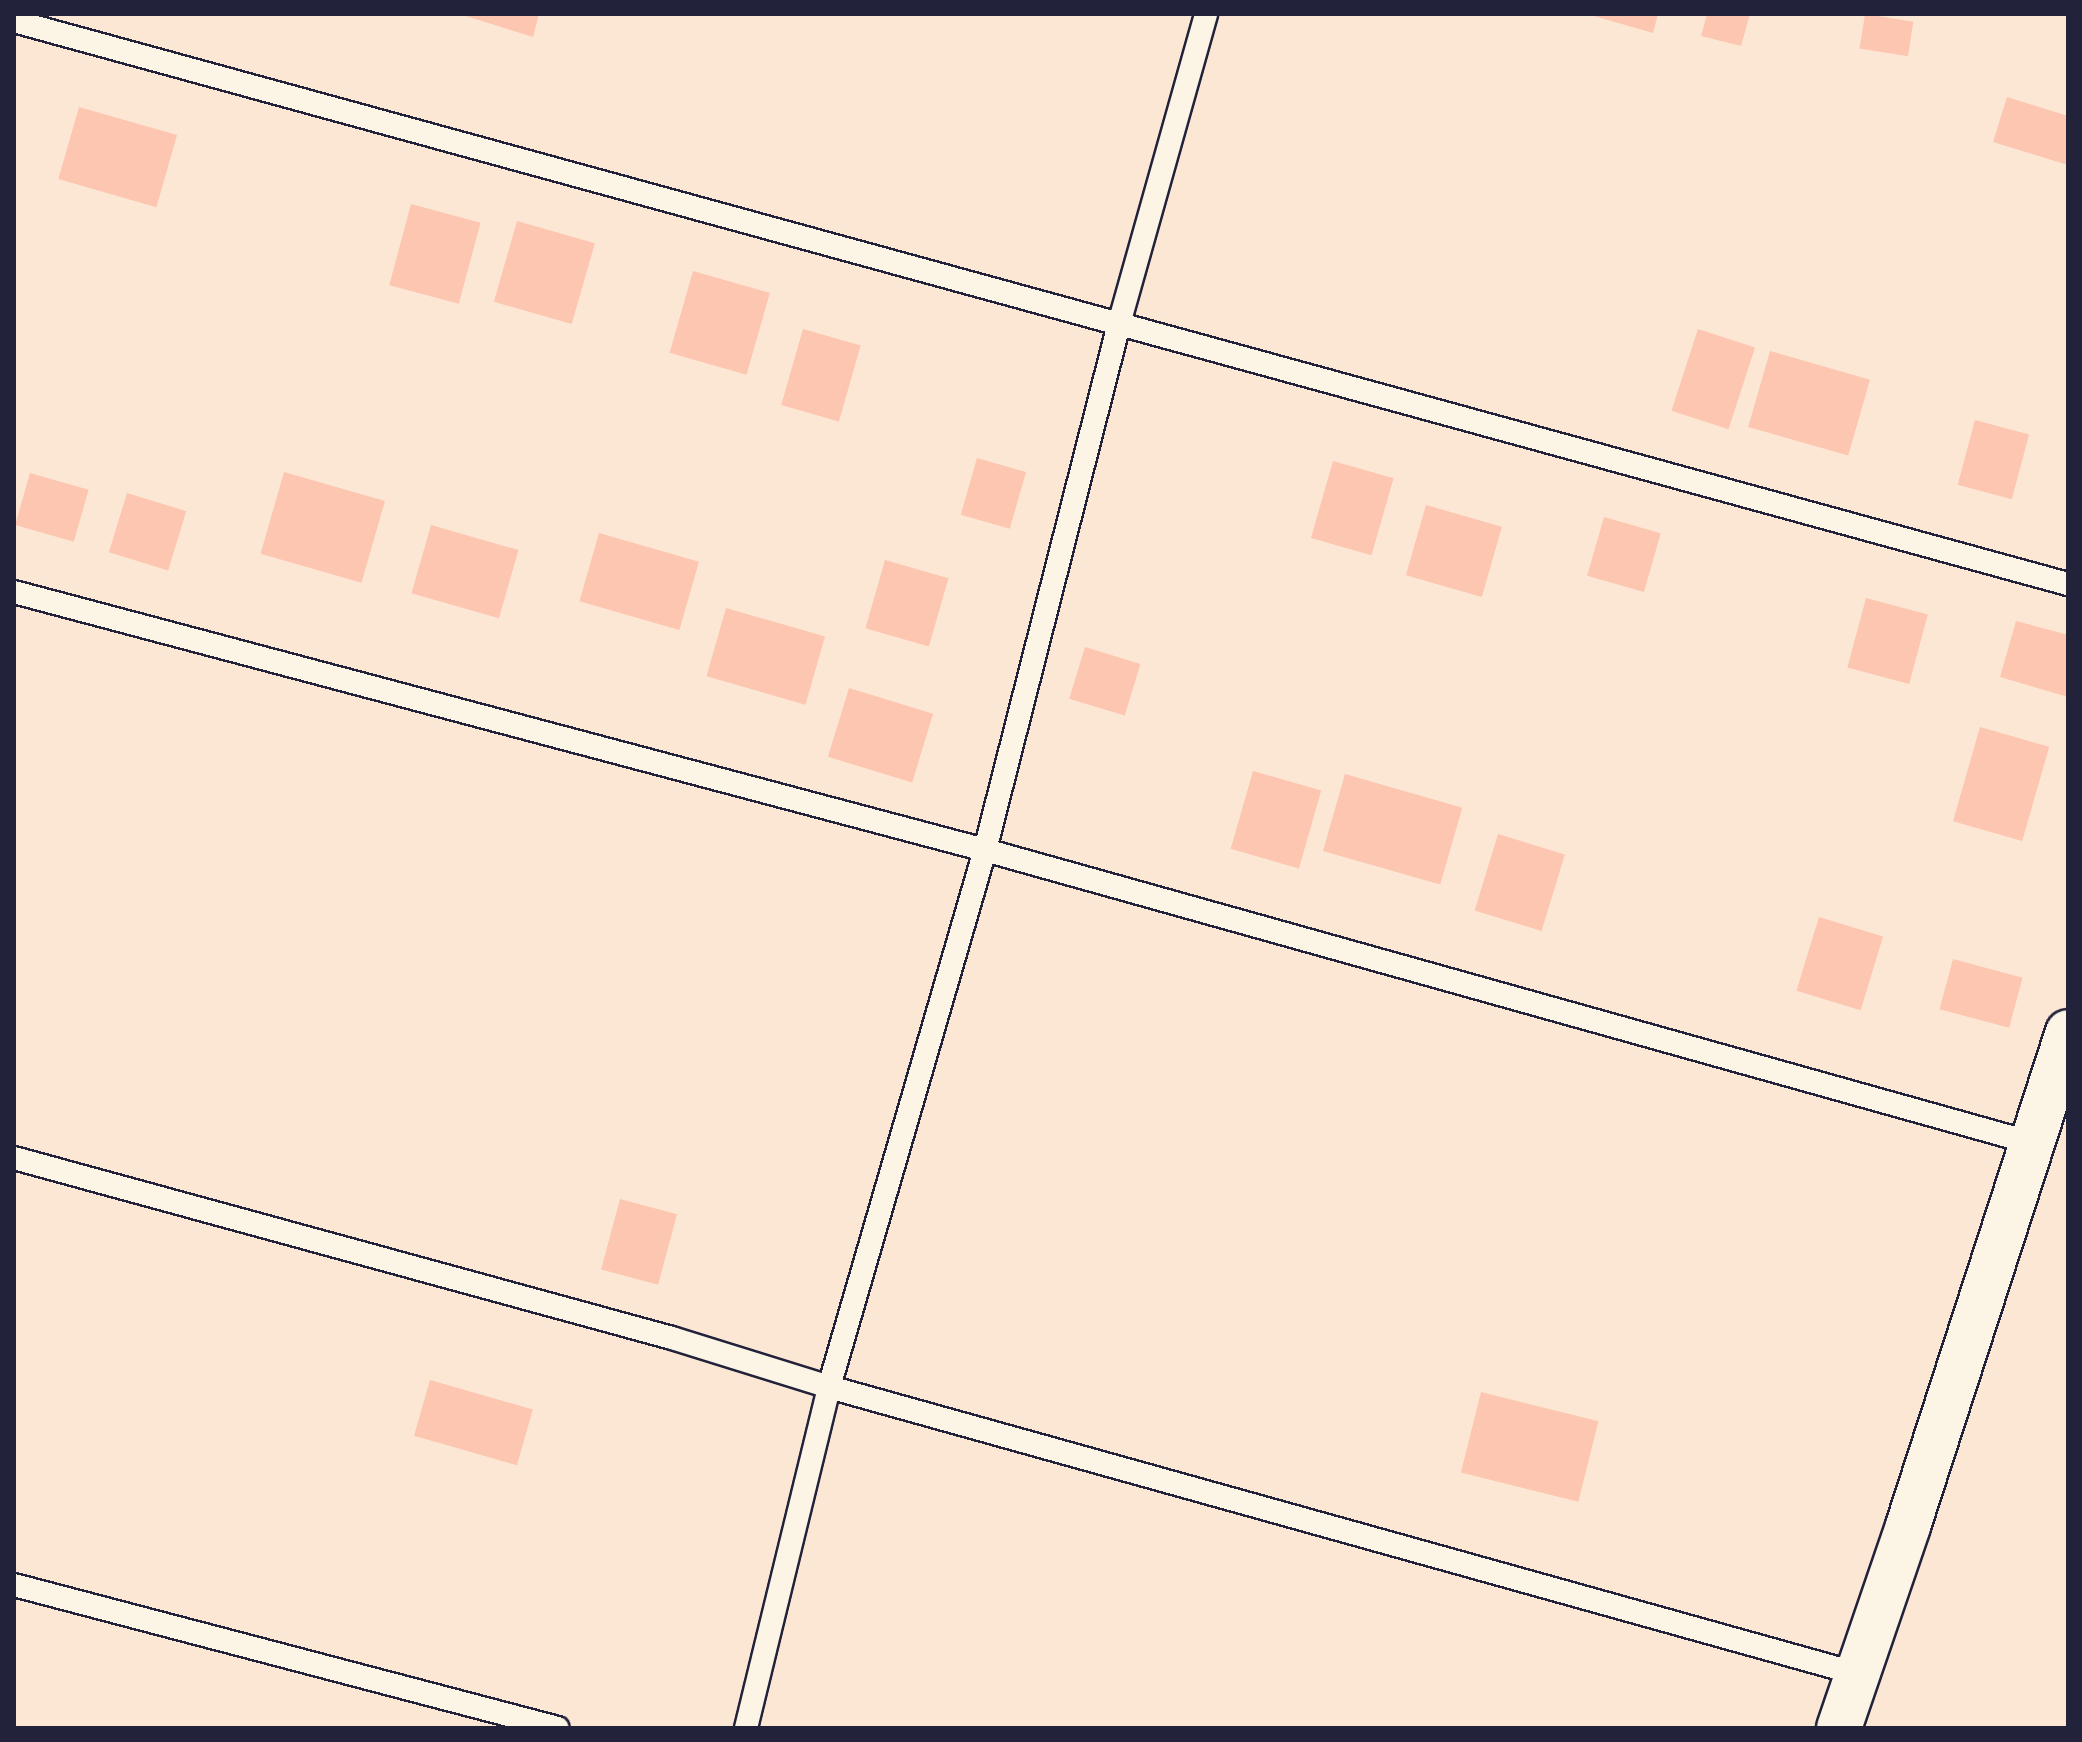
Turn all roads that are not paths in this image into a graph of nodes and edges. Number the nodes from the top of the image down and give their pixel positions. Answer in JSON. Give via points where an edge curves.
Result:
{"nodes":[{"id":1,"x":1206,"y":14,"type":"edge"},
{"id":2,"x":14,"y":21,"type":"edge"},
{"id":3,"x":1119,"y":324,"type":"junction"},
{"id":4,"x":2068,"y":584,"type":"edge"},
{"id":5,"x":14,"y":592,"type":"edge"},
{"id":6,"x":985,"y":850,"type":"junction"},
{"id":7,"x":2068,"y":1032,"type":"edge"},
{"id":8,"x":2032,"y":1143,"type":"junction"},
{"id":9,"x":14,"y":1158,"type":"edge"},
{"id":10,"x":829,"y":1387,"type":"junction"},
{"id":11,"x":14,"y":1585,"type":"edge"},
{"id":12,"x":1858,"y":1674,"type":"junction"},
{"id":13,"x":558,"y":1728,"type":"edge"},
{"id":14,"x":746,"y":1728,"type":"edge"},
{"id":15,"x":1839,"y":1728,"type":"edge"}],
"edges":[{"from":1,"to":3,"type":"lane"},
{"from":2,"to":3,"type":"lane"},
{"from":3,"to":4,"type":"lane"},
{"from":3,"to":6,"type":"lane"},
{"from":5,"to":6,"type":"lane"},
{"from":6,"to":8,"type":"lane"},
{"from":6,"to":10,"type":"lane"},
{"from":7,"to":8,"type":"street"},
{"from":8,"to":12,"type":"street"},
{"from":9,"to":10,"type":"lane","via":[[672,1338]]},
{"from":10,"to":12,"type":"lane"},
{"from":10,"to":14,"type":"lane"},
{"from":11,"to":13,"type":"lane"},
{"from":12,"to":15,"type":"street"}]}
